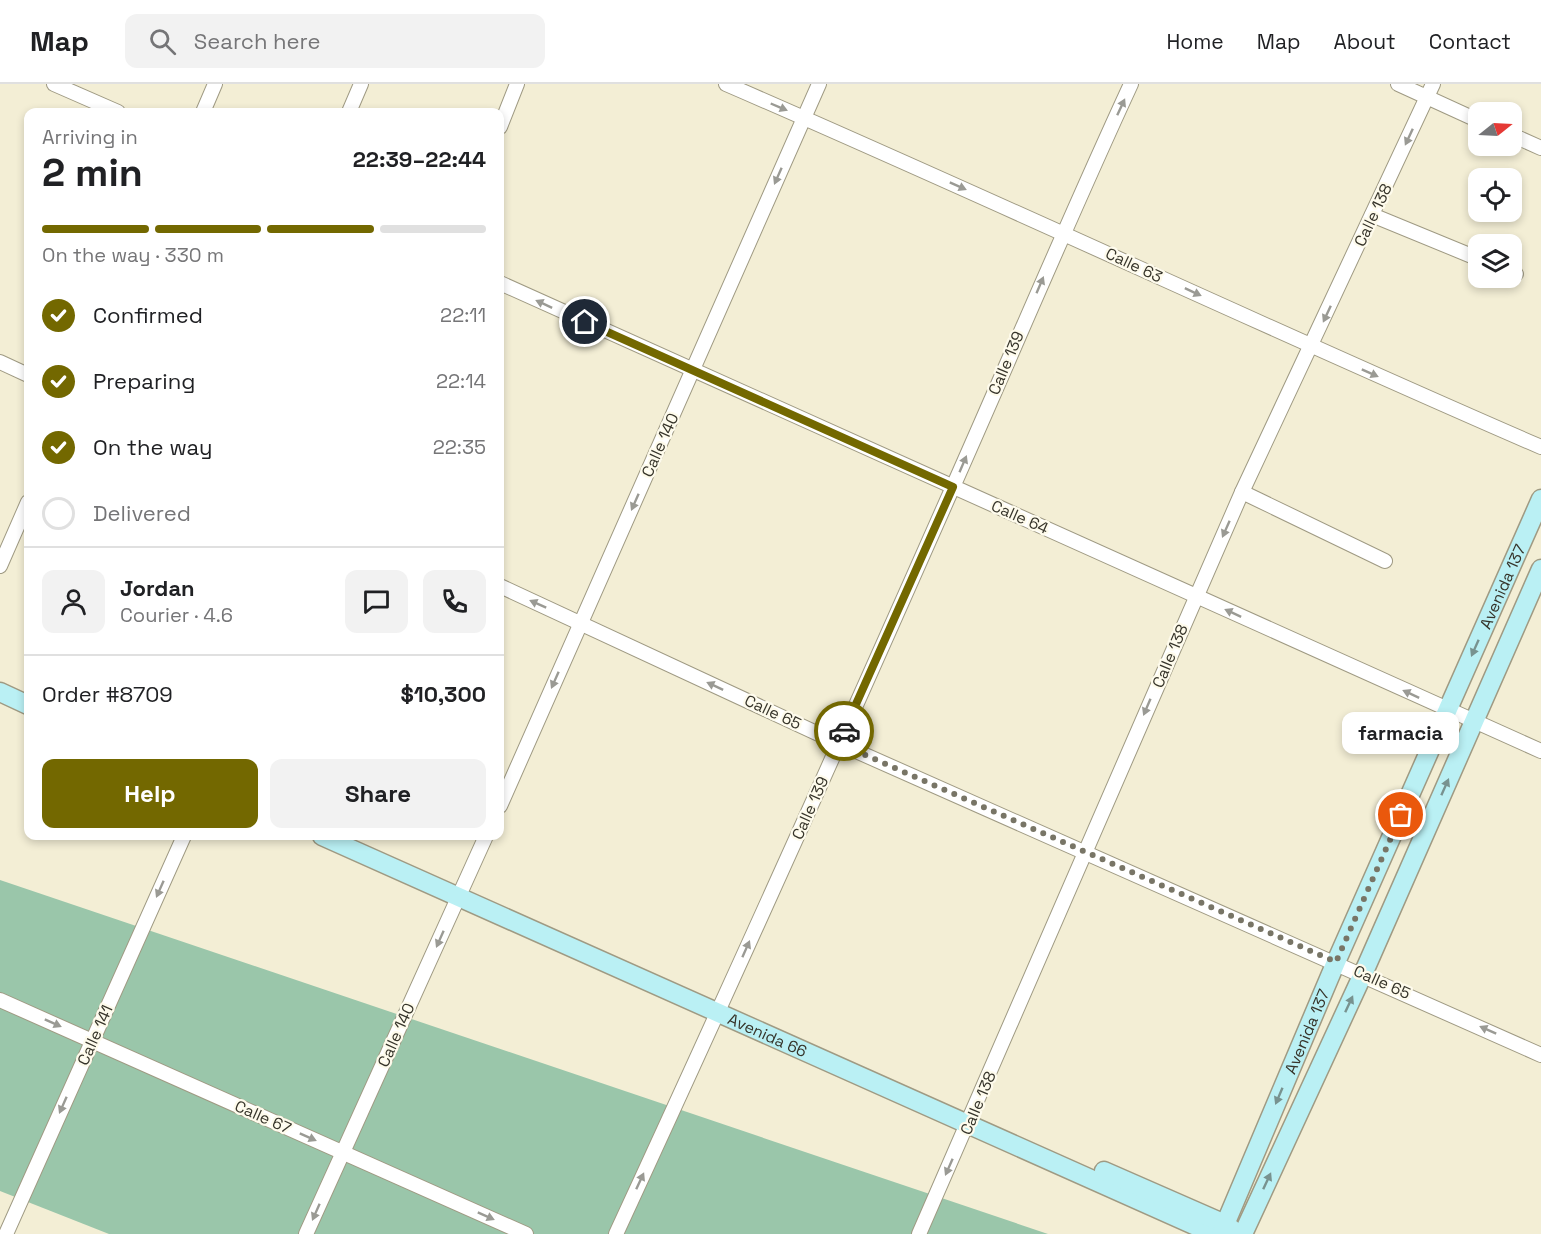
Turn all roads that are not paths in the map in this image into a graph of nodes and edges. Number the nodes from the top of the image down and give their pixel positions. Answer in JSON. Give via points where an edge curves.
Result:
{"nodes":[{"id":1,"x":54,"y":84,"type":"edge"},
{"id":2,"x":215,"y":84,"type":"edge"},
{"id":3,"x":361,"y":84,"type":"edge"},
{"id":4,"x":517,"y":84,"type":"edge"},
{"id":5,"x":726,"y":84,"type":"edge"},
{"id":6,"x":819,"y":84,"type":"edge"},
{"id":7,"x":1131,"y":84,"type":"edge"},
{"id":8,"x":1398,"y":84,"type":"edge"},
{"id":9,"x":1433,"y":84,"type":"edge"},
{"id":10,"x":1427,"y":98,"type":"junction"},
{"id":11,"x":109,"y":108,"type":"edge"},
{"id":12,"x":204,"y":108,"type":"edge"},
{"id":13,"x":351,"y":108,"type":"edge"},
{"id":14,"x":1468,"y":116,"type":"edge"},
{"id":15,"x":504,"y":117,"type":"edge"},
{"id":16,"x":804,"y":118,"type":"junction"},
{"id":17,"x":1522,"y":139,"type":"edge"},
{"id":18,"x":1541,"y":148,"type":"edge"},
{"id":19,"x":1372,"y":215,"type":"junction"},
{"id":20,"x":1063,"y":232,"type":"junction"},
{"id":21,"x":1468,"y":254,"type":"edge"},
{"id":22,"x":504,"y":285,"type":"edge"},
{"id":23,"x":1311,"y":347,"type":"junction"},
{"id":24,"x":0,"y":362,"type":"edge"},
{"id":25,"x":693,"y":372,"type":"junction"},
{"id":26,"x":24,"y":373,"type":"edge"},
{"id":27,"x":1541,"y":447,"type":"edge"},
{"id":28,"x":953,"y":487,"type":"junction"},
{"id":29,"x":1242,"y":492,"type":"junction"},
{"id":30,"x":1541,"y":499,"type":"edge"},
{"id":31,"x":24,"y":511,"type":"edge"},
{"id":32,"x":1385,"y":561,"type":"dead end"},
{"id":33,"x":0,"y":566,"type":"edge"},
{"id":34,"x":1541,"y":569,"type":"edge"},
{"id":35,"x":504,"y":588,"type":"edge"},
{"id":36,"x":1196,"y":595,"type":"junction"},
{"id":37,"x":581,"y":623,"type":"junction"},
{"id":38,"x":0,"y":680,"type":"edge"},
{"id":39,"x":24,"y":690,"type":"edge"},
{"id":40,"x":0,"y":692,"type":"edge"},
{"id":41,"x":24,"y":703,"type":"edge"},
{"id":42,"x":1447,"y":711,"type":"junction"},
{"id":43,"x":1474,"y":723,"type":"junction"},
{"id":44,"x":838,"y":743,"type":"junction"},
{"id":45,"x":1541,"y":751,"type":"edge"},
{"id":46,"x":504,"y":797,"type":"edge"},
{"id":47,"x":182,"y":840,"type":"edge"},
{"id":48,"x":332,"y":840,"type":"edge"},
{"id":49,"x":359,"y":840,"type":"edge"},
{"id":50,"x":484,"y":840,"type":"edge"},
{"id":51,"x":1085,"y":851,"type":"junction"},
{"id":52,"x":461,"y":891,"type":"junction"},
{"id":53,"x":1336,"y":962,"type":"junction"},
{"id":54,"x":1363,"y":974,"type":"junction"},
{"id":55,"x":0,"y":1000,"type":"edge"},
{"id":56,"x":721,"y":1007,"type":"junction"},
{"id":57,"x":92,"y":1041,"type":"junction"},
{"id":58,"x":1541,"y":1054,"type":"edge"},
{"id":59,"x":971,"y":1119,"type":"junction"},
{"id":60,"x":343,"y":1152,"type":"junction"},
{"id":61,"x":1228,"y":1232,"type":"edge"},
{"id":62,"x":6,"y":1234,"type":"edge"},
{"id":63,"x":306,"y":1234,"type":"edge"},
{"id":64,"x":526,"y":1234,"type":"edge"},
{"id":65,"x":615,"y":1234,"type":"edge"},
{"id":66,"x":919,"y":1234,"type":"edge"}],
"edges":[{"from":1,"to":11,"type":"street"},
{"from":2,"to":12,"type":"street"},
{"from":3,"to":13,"type":"street"},
{"from":4,"to":15,"type":"street"},
{"from":5,"to":16,"type":"street","name":"Calle 63","one_way":true},
{"from":6,"to":16,"type":"street","name":"Calle 140"},
{"from":20,"to":7,"type":"street","name":"Calle 139","one_way":true},
{"from":8,"to":10,"type":"street"},
{"from":9,"to":10,"type":"street","name":"Calle 138"},
{"from":10,"to":14,"type":"street"},
{"from":10,"to":19,"type":"street","name":"Calle 138","one_way":true},
{"from":16,"to":20,"type":"street","name":"Calle 63","one_way":true},
{"from":16,"to":25,"type":"street","name":"Calle 140","one_way":true},
{"from":17,"to":18,"type":"street"},
{"from":19,"to":21,"type":"street"},
{"from":19,"to":23,"type":"street","name":"Calle 138","one_way":true},
{"from":20,"to":23,"type":"street","name":"Calle 63","one_way":true},
{"from":28,"to":20,"type":"street","name":"Calle 139","one_way":true},
{"from":25,"to":22,"type":"street","name":"Calle 64","one_way":true},
{"from":23,"to":27,"type":"street","name":"Calle 63","one_way":true},
{"from":23,"to":29,"type":"street","name":"Calle 138"},
{"from":24,"to":26,"type":"street"},
{"from":25,"to":28,"type":"street","name":"Calle 64"},
{"from":25,"to":37,"type":"street","name":"Calle 140","one_way":true},
{"from":28,"to":36,"type":"street","name":"Calle 64"},
{"from":28,"to":44,"type":"street","name":"Calle 139"},
{"from":29,"to":32,"type":"street"},
{"from":29,"to":36,"type":"street","name":"Calle 138","one_way":true},
{"from":30,"to":42,"type":"main road","name":"Avenida 137","one_way":true},
{"from":31,"to":33,"type":"street"},
{"from":34,"to":43,"type":"main road","name":"Avenida 137"},
{"from":37,"to":35,"type":"street","name":"Calle 65","one_way":true},
{"from":42,"to":36,"type":"street","name":"Calle 64","one_way":true},
{"from":36,"to":51,"type":"street","name":"Calle 138","one_way":true},
{"from":44,"to":37,"type":"street","name":"Calle 65","one_way":true},
{"from":37,"to":46,"type":"street","name":"Calle 140","one_way":true},
{"from":38,"to":39,"type":"main road"},
{"from":40,"to":41,"type":"main road"},
{"from":42,"to":43,"type":"street","name":"Calle 64"},
{"from":42,"to":53,"type":"main road","name":"Avenida 137"},
{"from":43,"to":45,"type":"street","name":"Calle 64"},
{"from":54,"to":43,"type":"main road","name":"Avenida 137","one_way":true},
{"from":44,"to":51,"type":"street","name":"Calle 65"},
{"from":56,"to":44,"type":"street","name":"Calle 139","one_way":true},
{"from":47,"to":57,"type":"street","name":"Calle 141","one_way":true},
{"from":48,"to":52,"type":"main road","name":"Avenida 66"},
{"from":49,"to":52,"type":"main road","name":"Avenida 66"},
{"from":50,"to":52,"type":"street","name":"Calle 140"},
{"from":51,"to":53,"type":"street","name":"Calle 65"},
{"from":51,"to":59,"type":"street","name":"Calle 138"},
{"from":52,"to":56,"type":"main road","name":"Avenida 66"},
{"from":52,"to":60,"type":"street","name":"Calle 140","one_way":true},
{"from":53,"to":54,"type":"street","name":"Calle 65"},
{"from":53,"to":61,"type":"main road","name":"Avenida 137","one_way":true},
{"from":58,"to":54,"type":"street","name":"Calle 65","one_way":true},
{"from":61,"to":54,"type":"main road","name":"Avenida 137","one_way":true},
{"from":55,"to":57,"type":"street","name":"Calle 67","one_way":true},
{"from":56,"to":59,"type":"main road","name":"Avenida 66"},
{"from":65,"to":56,"type":"street","name":"Calle 139","one_way":true},
{"from":57,"to":60,"type":"street","name":"Calle 67","one_way":true},
{"from":57,"to":62,"type":"street","name":"Calle 141","one_way":true},
{"from":59,"to":61,"type":"main road","name":"Avenida 66"},
{"from":59,"to":66,"type":"street","name":"Calle 138","one_way":true},
{"from":60,"to":63,"type":"street","name":"Calle 140","one_way":true},
{"from":60,"to":64,"type":"street","name":"Calle 67","one_way":true}]}
